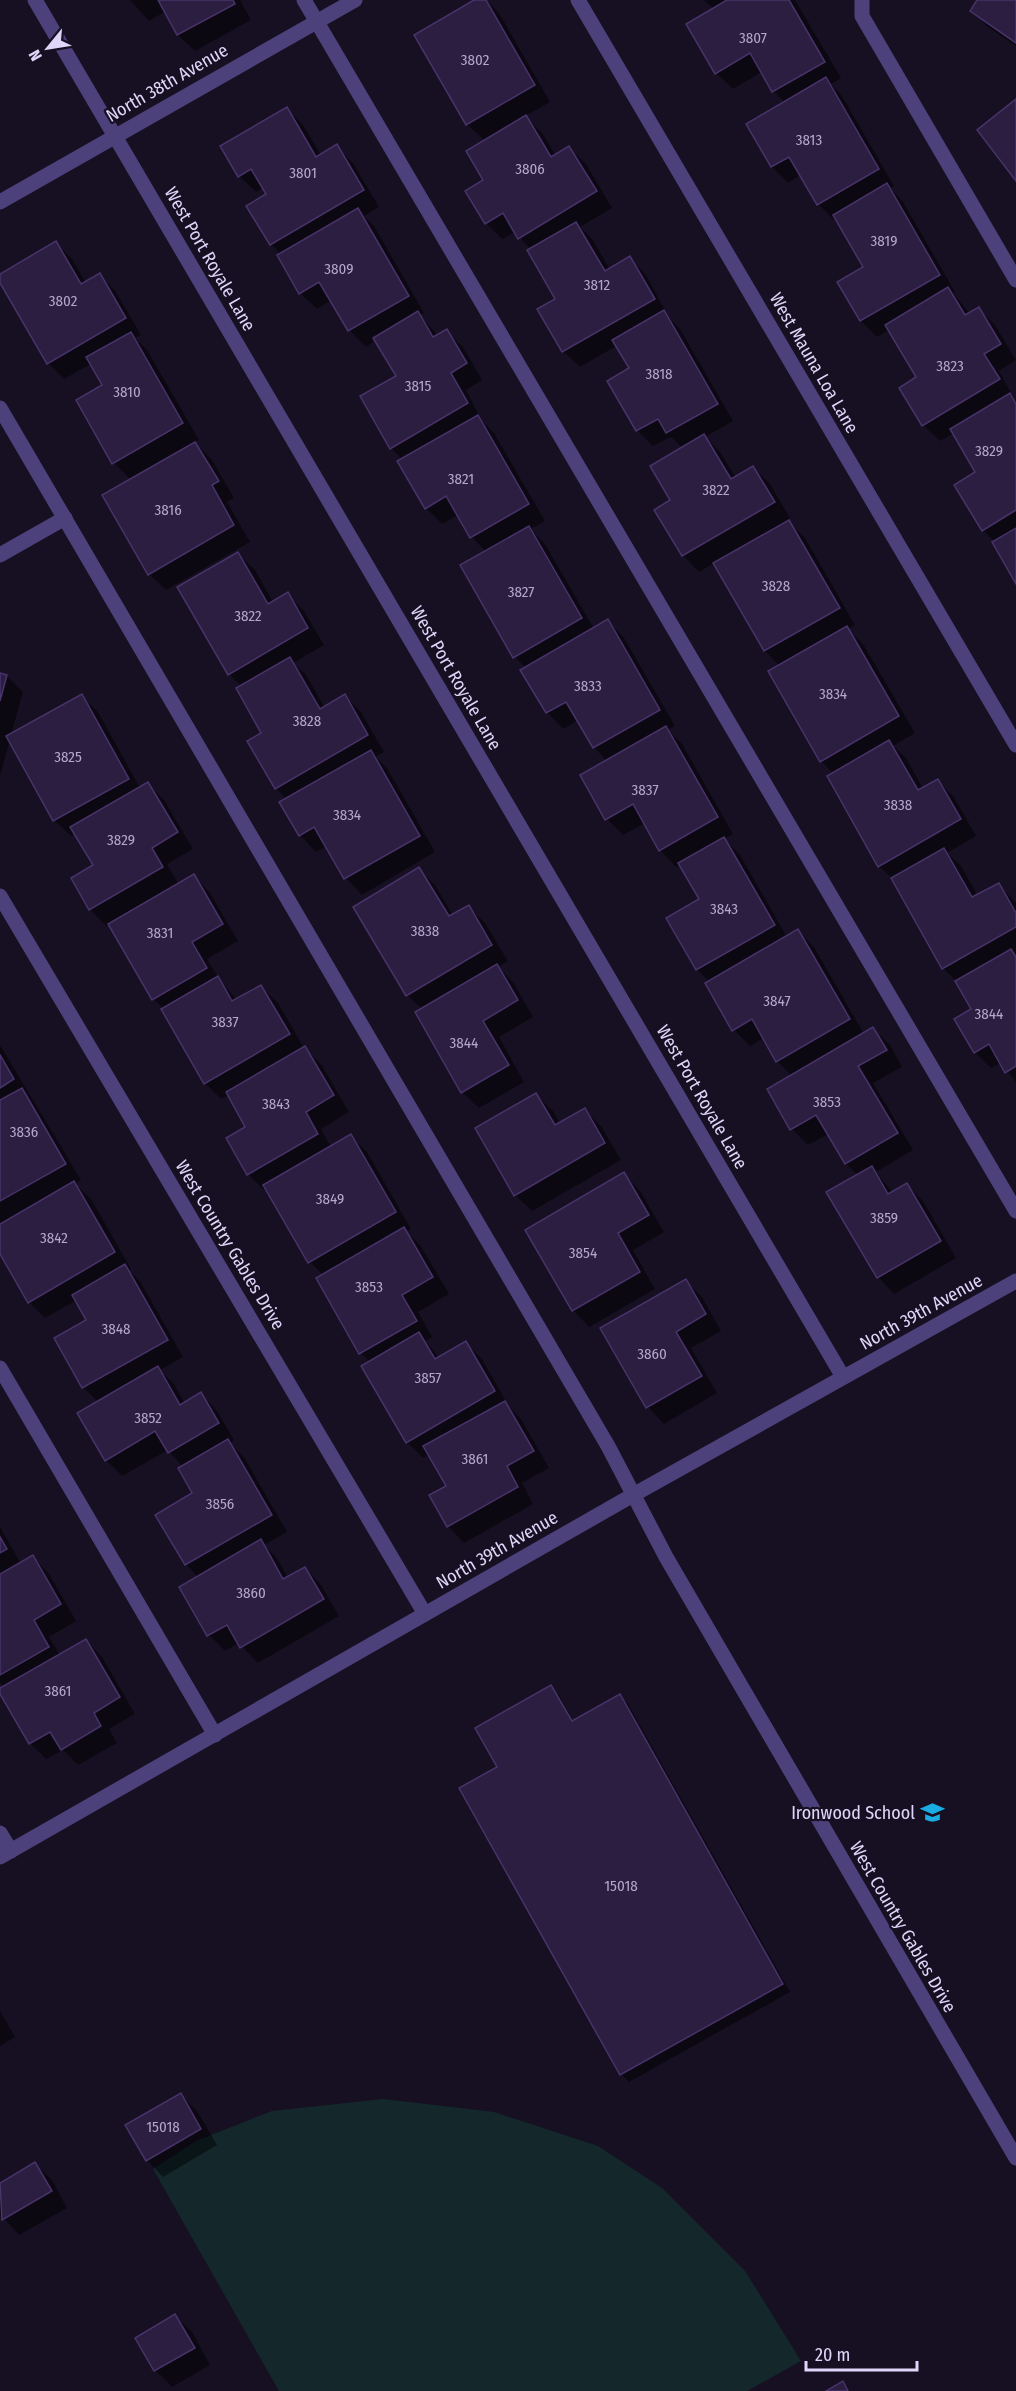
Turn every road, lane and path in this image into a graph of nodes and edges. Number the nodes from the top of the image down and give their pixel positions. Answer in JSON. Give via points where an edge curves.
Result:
{"nodes":[{"id":1,"x":35,"y":0,"type":"edge"},
{"id":2,"x":304,"y":0,"type":"edge"},
{"id":3,"x":354,"y":0,"type":"edge"},
{"id":4,"x":578,"y":0,"type":"edge"},
{"id":5,"x":862,"y":0,"type":"edge"},
{"id":6,"x":316,"y":21,"type":"junction"},
{"id":7,"x":115,"y":135,"type":"junction"},
{"id":8,"x":0,"y":202,"type":"edge"},
{"id":9,"x":1016,"y":280,"type":"edge"},
{"id":10,"x":0,"y":408,"type":"edge"},
{"id":11,"x":65,"y":518,"type":"junction"},
{"id":12,"x":0,"y":555,"type":"edge"},
{"id":13,"x":1016,"y":745,"type":"edge"},
{"id":14,"x":0,"y":896,"type":"edge"},
{"id":15,"x":1016,"y":1211,"type":"edge"},
{"id":16,"x":1016,"y":1281,"type":"edge"},
{"id":17,"x":0,"y":1368,"type":"edge"},
{"id":18,"x":843,"y":1377,"type":"junction"},
{"id":19,"x":633,"y":1495,"type":"junction"},
{"id":20,"x":425,"y":1614,"type":"junction"},
{"id":21,"x":215,"y":1735,"type":"junction"},
{"id":22,"x":0,"y":1833,"type":"edge"},
{"id":23,"x":5,"y":1854,"type":"edge"},
{"id":24,"x":1016,"y":2158,"type":"edge"}],
"edges":[{"from":1,"to":7,"type":"street","name":"West Port Royale Lane"},
{"from":2,"to":6,"type":"street"},
{"from":3,"to":6,"type":"street","name":"North 38th Avenue"},
{"from":4,"to":13,"type":"street","name":"West Mauna Loa Lane"},
{"from":5,"to":9,"type":"street","via":[[862,16]]},
{"from":6,"to":7,"type":"street","name":"North 38th Avenue"},
{"from":6,"to":15,"type":"street"},
{"from":7,"to":8,"type":"street","name":"North 38th Avenue"},
{"from":7,"to":18,"type":"street","name":"West Port Royale Lane"},
{"from":10,"to":11,"type":"street","name":"West Country Gables Drive"},
{"from":11,"to":12,"type":"street"},
{"from":11,"to":19,"type":"street","name":"West Country Gables Drive"},
{"from":14,"to":20,"type":"street","name":"West Country Gables Drive"},
{"from":16,"to":18,"type":"street","name":"North 39th Avenue"},
{"from":17,"to":21,"type":"street"},
{"from":18,"to":19,"type":"street","name":"North 39th Avenue"},
{"from":19,"to":20,"type":"street","name":"North 39th Avenue"},
{"from":19,"to":24,"type":"street","name":"West Country Gables Drive"},
{"from":20,"to":21,"type":"street","name":"North 39th Avenue"},
{"from":21,"to":23,"type":"street","name":"North 39th Avenue"},
{"from":22,"to":23,"type":"street"}]}
